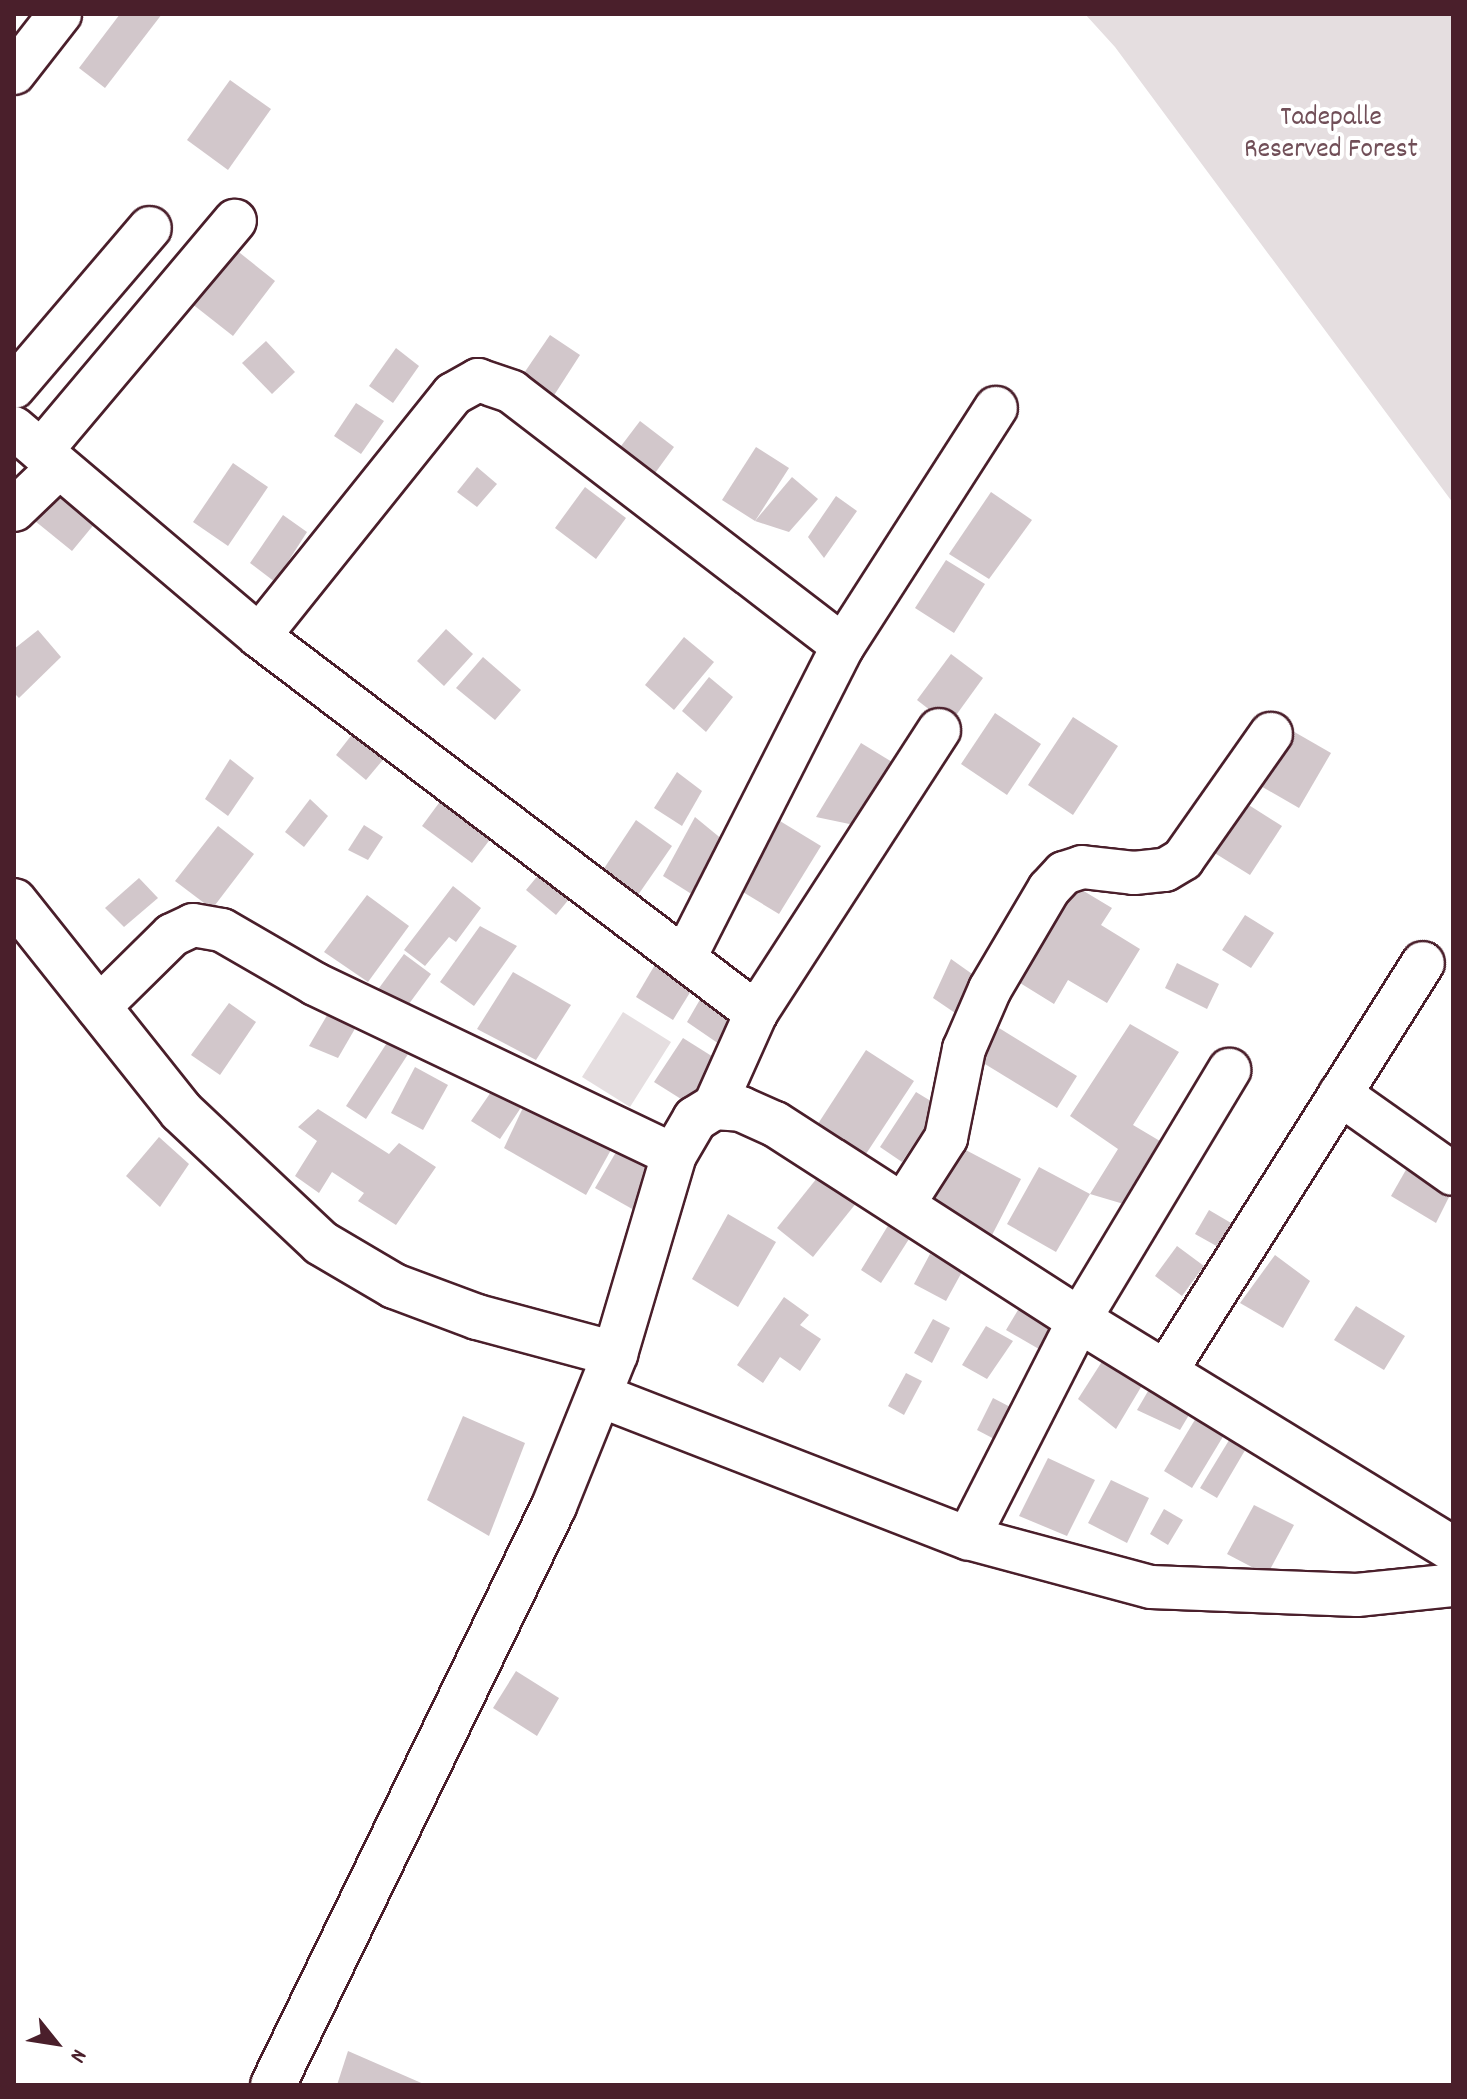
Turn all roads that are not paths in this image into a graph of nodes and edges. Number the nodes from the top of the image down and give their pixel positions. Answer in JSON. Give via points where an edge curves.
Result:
{"nodes":[{"id":1,"x":60,"y":14,"type":"edge"},
{"id":2,"x":14,"y":73,"type":"edge"},
{"id":3,"x":235,"y":221,"type":"dead end"},
{"id":4,"x":150,"y":228,"type":"dead end"},
{"id":5,"x":14,"y":387,"type":"edge"},
{"id":6,"x":996,"y":408,"type":"dead end"},
{"id":7,"x":38,"y":449,"type":"edge"},
{"id":8,"x":14,"y":510,"type":"edge"},
{"id":9,"x":259,"y":636,"type":"junction"},
{"id":10,"x":843,"y":646,"type":"junction"},
{"id":11,"x":939,"y":730,"type":"dead end"},
{"id":12,"x":1271,"y":734,"type":"dead end"},
{"id":13,"x":14,"y":901,"type":"edge"},
{"id":14,"x":685,"y":957,"type":"junction"},
{"id":15,"x":1423,"y":963,"type":"dead end"},
{"id":16,"x":98,"y":1008,"type":"junction"},
{"id":17,"x":756,"y":1013,"type":"junction"},
{"id":18,"x":1229,"y":1070,"type":"dead end"},
{"id":19,"x":1340,"y":1094,"type":"junction"},
{"id":20,"x":714,"y":1107,"type":"junction"},
{"id":21,"x":674,"y":1155,"type":"junction"},
{"id":22,"x":1453,"y":1174,"type":"edge"},
{"id":23,"x":903,"y":1205,"type":"junction"},
{"id":24,"x":1079,"y":1320,"type":"junction"},
{"id":25,"x":615,"y":1354,"type":"junction"},
{"id":26,"x":1166,"y":1371,"type":"junction"},
{"id":27,"x":601,"y":1396,"type":"junction"},
{"id":28,"x":968,"y":1538,"type":"junction"},
{"id":29,"x":1453,"y":1549,"type":"edge"},
{"id":30,"x":1453,"y":1585,"type":"edge"},
{"id":31,"x":273,"y":2085,"type":"edge"}],
"edges":[{"from":1,"to":2,"type":"street"},
{"from":3,"to":7,"type":"street"},
{"from":4,"to":5,"type":"street"},
{"from":6,"to":10,"type":"street"},
{"from":7,"to":8,"type":"street"},
{"from":7,"to":9,"type":"street"},
{"from":9,"to":10,"type":"street","via":[[453,394],[478,380],[512,392]]},
{"from":9,"to":14,"type":"street"},
{"from":10,"to":14,"type":"street"},
{"from":11,"to":17,"type":"street"},
{"from":12,"to":23,"type":"street","via":[[1183,859],[1165,870],[1134,873],[1082,867],[1064,873],[1049,889],[990,989],[964,1049],[946,1138]]},
{"from":13,"to":16,"type":"street"},
{"from":14,"to":17,"type":"street"},
{"from":15,"to":19,"type":"street"},
{"from":16,"to":21,"type":"street","via":[[172,935],[193,925],[222,930],[315,984]]},
{"from":16,"to":25,"type":"street","via":[[181,1111],[321,1243],[394,1286],[477,1317]]},
{"from":17,"to":20,"type":"street"},
{"from":18,"to":24,"type":"street"},
{"from":19,"to":22,"type":"street"},
{"from":19,"to":26,"type":"street"},
{"from":20,"to":21,"type":"street","via":[[695,1119]]},
{"from":20,"to":23,"type":"street","via":[[741,1109],[775,1124]]},
{"from":21,"to":25,"type":"street"},
{"from":23,"to":24,"type":"street"},
{"from":24,"to":26,"type":"street"},
{"from":24,"to":28,"type":"street"},
{"from":25,"to":27,"type":"street"},
{"from":26,"to":29,"type":"street"},
{"from":27,"to":28,"type":"street"},
{"from":27,"to":31,"type":"street","via":[[554,1506]]},
{"from":28,"to":30,"type":"street","via":[[1151,1587],[1357,1595]]}]}
